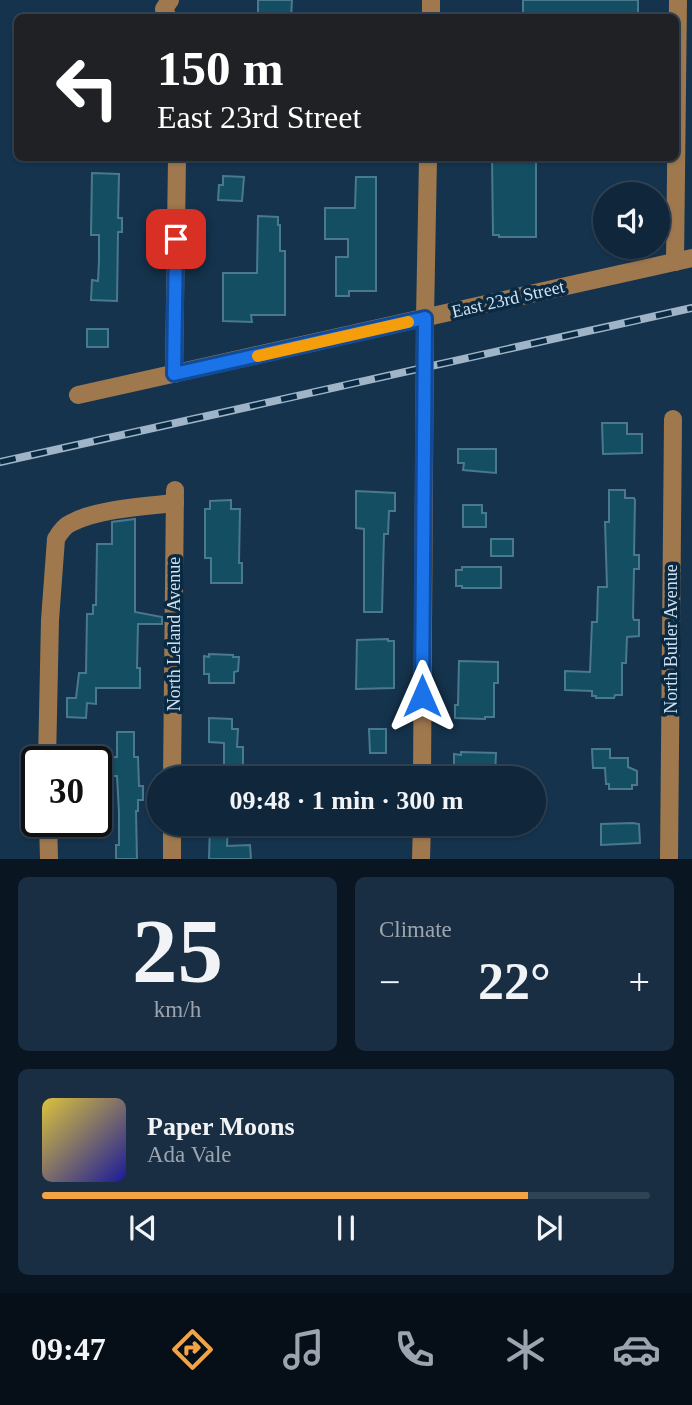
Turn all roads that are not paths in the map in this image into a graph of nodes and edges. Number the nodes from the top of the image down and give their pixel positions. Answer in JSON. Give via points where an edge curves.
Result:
{"nodes":[{"id":1,"x":679,"y":52,"type":"edge"},
{"id":2,"x":177,"y":161,"type":"edge"},
{"id":3,"x":428,"y":161,"type":"edge"},
{"id":4,"x":683,"y":260,"type":"edge"},
{"id":5,"x":425,"y":318,"type":"junction"},
{"id":6,"x":174,"y":374,"type":"junction"},
{"id":7,"x":78,"y":395,"type":"dead end"},
{"id":8,"x":673,"y":419,"type":"dead end"},
{"id":9,"x":47,"y":746,"type":"edge"},
{"id":10,"x":172,"y":766,"type":"edge"},
{"id":11,"x":422,"y":766,"type":"edge"},
{"id":12,"x":172,"y":836,"type":"edge"},
{"id":13,"x":422,"y":836,"type":"edge"},
{"id":14,"x":48,"y":837,"type":"edge"},
{"id":15,"x":49,"y":859,"type":"edge"},
{"id":16,"x":172,"y":859,"type":"edge"},
{"id":17,"x":421,"y":859,"type":"edge"},
{"id":18,"x":669,"y":859,"type":"edge"}],
"edges":[{"from":1,"to":4,"type":"street"},
{"from":2,"to":6,"type":"street"},
{"from":3,"to":5,"type":"street"},
{"from":4,"to":5,"type":"street","name":"East 23rd Street"},
{"from":5,"to":6,"type":"street","name":"East 23rd Street"},
{"from":5,"to":11,"type":"street"},
{"from":6,"to":7,"type":"street","name":"East 23rd Street"},
{"from":8,"to":18,"type":"street","name":"North Butler Avenue"},
{"from":9,"to":10,"type":"street","name":"North Leland Avenue","via":[[51,592],[62,529],[83,518],[175,496]]},
{"from":12,"to":16,"type":"street"},
{"from":13,"to":17,"type":"street"},
{"from":14,"to":15,"type":"street"}]}
